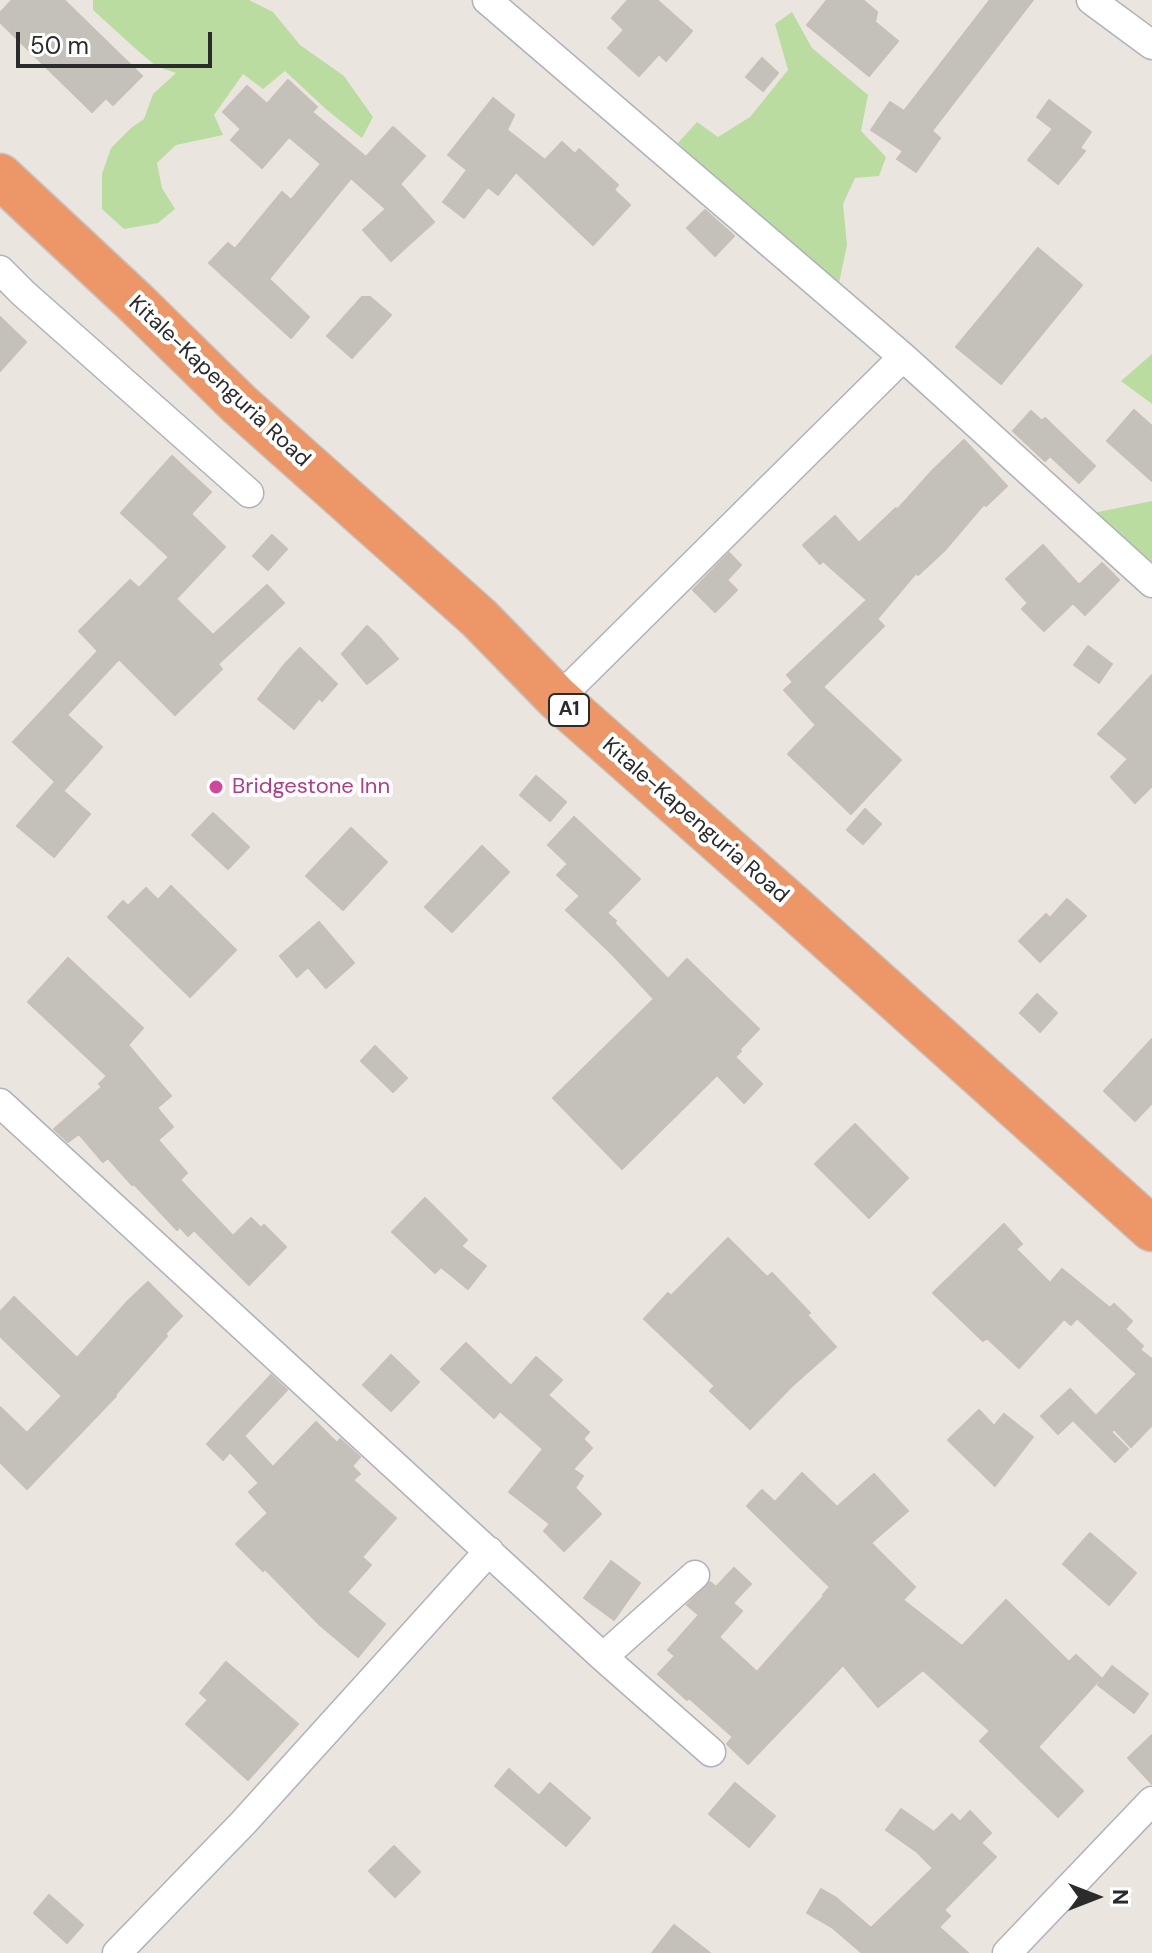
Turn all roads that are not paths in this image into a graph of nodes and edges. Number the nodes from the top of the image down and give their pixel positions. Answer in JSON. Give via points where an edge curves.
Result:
{"nodes":[{"id":1,"x":487,"y":0,"type":"edge"},
{"id":2,"x":1091,"y":0,"type":"edge"},
{"id":3,"x":1152,"y":45,"type":"edge"},
{"id":4,"x":0,"y":176,"type":"edge"},
{"id":5,"x":0,"y":270,"type":"edge"},
{"id":6,"x":903,"y":357,"type":"junction"},
{"id":7,"x":249,"y":493,"type":"dead end"},
{"id":8,"x":1152,"y":583,"type":"edge"},
{"id":9,"x":558,"y":699,"type":"junction"},
{"id":10,"x":0,"y":1103,"type":"edge"},
{"id":11,"x":1152,"y":1229,"type":"edge"},
{"id":12,"x":489,"y":1551,"type":"junction"},
{"id":13,"x":695,"y":1575,"type":"dead end"},
{"id":14,"x":603,"y":1657,"type":"junction"},
{"id":15,"x":711,"y":1752,"type":"dead end"},
{"id":16,"x":1152,"y":1801,"type":"edge"},
{"id":17,"x":117,"y":1953,"type":"edge"},
{"id":18,"x":1007,"y":1953,"type":"edge"}],
"edges":[{"from":1,"to":6,"type":"street"},
{"from":2,"to":3,"type":"street"},
{"from":4,"to":9,"type":"highway","name":"Kitale-Kapenguria Road","number":"A1","via":[[240,405],[479,618]]},
{"from":5,"to":7,"type":"street"},
{"from":6,"to":8,"type":"street"},
{"from":6,"to":9,"type":"street"},
{"from":9,"to":11,"type":"highway","name":"Kitale-Kapenguria Road","number":"A1"},
{"from":10,"to":12,"type":"street"},
{"from":12,"to":14,"type":"street"},
{"from":12,"to":17,"type":"street","via":[[243,1823]]},
{"from":13,"to":14,"type":"street"},
{"from":14,"to":15,"type":"street"},
{"from":16,"to":18,"type":"street"}]}
